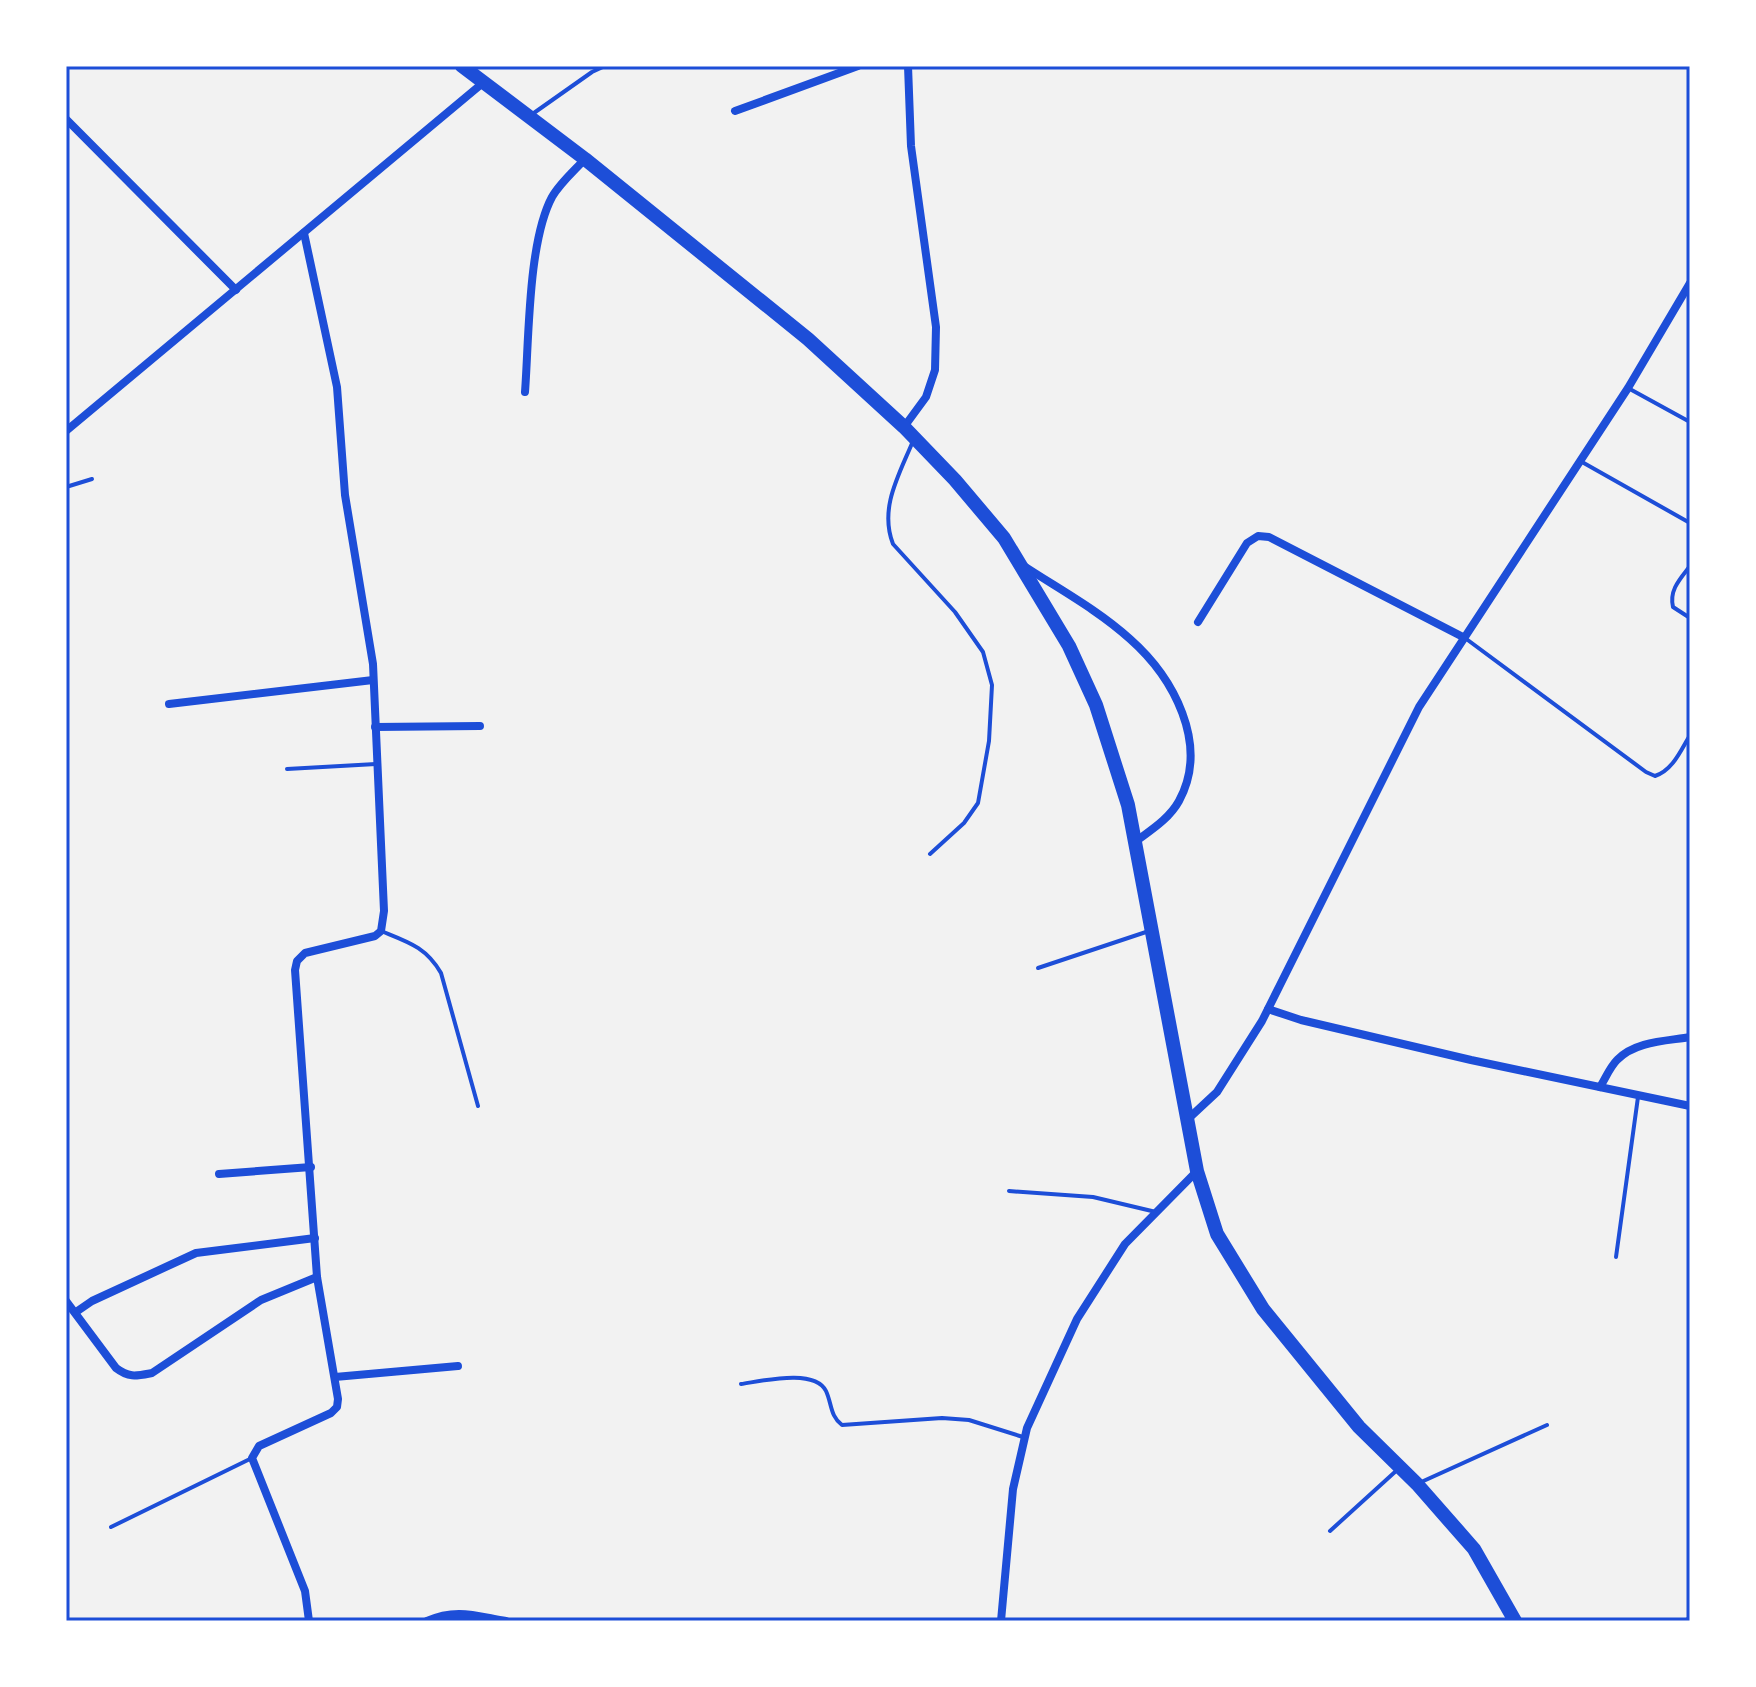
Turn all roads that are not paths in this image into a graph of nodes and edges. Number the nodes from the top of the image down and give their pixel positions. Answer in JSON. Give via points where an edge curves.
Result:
{"nodes":[{"id":1,"x":462,"y":66,"type":"edge"},
{"id":2,"x":605,"y":66,"type":"edge"},
{"id":3,"x":858,"y":66,"type":"edge"},
{"id":4,"x":908,"y":66,"type":"edge"},
{"id":5,"x":484,"y":82,"type":"junction"},
{"id":6,"x":735,"y":111,"type":"dead end"},
{"id":7,"x":529,"y":116,"type":"junction"},
{"id":8,"x":66,"y":119,"type":"edge"},
{"id":9,"x":585,"y":159,"type":"junction"},
{"id":10,"x":304,"y":233,"type":"junction"},
{"id":11,"x":1690,"y":283,"type":"edge"},
{"id":12,"x":236,"y":290,"type":"junction"},
{"id":13,"x":1628,"y":388,"type":"junction"},
{"id":14,"x":525,"y":392,"type":"dead end"},
{"id":15,"x":1690,"y":422,"type":"edge"},
{"id":16,"x":66,"y":431,"type":"edge"},
{"id":17,"x":909,"y":433,"type":"junction"},
{"id":18,"x":1580,"y":461,"type":"junction"},
{"id":19,"x":92,"y":479,"type":"dead end"},
{"id":20,"x":66,"y":487,"type":"edge"},
{"id":21,"x":1690,"y":523,"type":"edge"},
{"id":22,"x":1020,"y":563,"type":"junction"},
{"id":23,"x":1690,"y":566,"type":"edge"},
{"id":24,"x":1690,"y":618,"type":"edge"},
{"id":25,"x":1198,"y":622,"type":"dead end"},
{"id":26,"x":1463,"y":637,"type":"junction"},
{"id":27,"x":373,"y":680,"type":"junction"},
{"id":28,"x":169,"y":704,"type":"dead end"},
{"id":29,"x":480,"y":726,"type":"dead end"},
{"id":30,"x":375,"y":727,"type":"junction"},
{"id":31,"x":1690,"y":735,"type":"edge"},
{"id":32,"x":377,"y":764,"type":"junction"},
{"id":33,"x":287,"y":769,"type":"dead end"},
{"id":34,"x":1135,"y":842,"type":"junction"},
{"id":35,"x":930,"y":854,"type":"dead end"},
{"id":36,"x":1151,"y":930,"type":"junction"},
{"id":37,"x":381,"y":931,"type":"junction"},
{"id":38,"x":1038,"y":968,"type":"dead end"},
{"id":39,"x":1268,"y":1009,"type":"junction"},
{"id":40,"x":1690,"y":1037,"type":"edge"},
{"id":41,"x":1600,"y":1087,"type":"junction"},
{"id":42,"x":1639,"y":1095,"type":"junction"},
{"id":43,"x":478,"y":1106,"type":"dead end"},
{"id":44,"x":1690,"y":1106,"type":"edge"},
{"id":45,"x":1187,"y":1120,"type":"junction"},
{"id":46,"x":311,"y":1167,"type":"junction"},
{"id":47,"x":1197,"y":1171,"type":"junction"},
{"id":48,"x":219,"y":1174,"type":"dead end"},
{"id":49,"x":1009,"y":1191,"type":"dead end"},
{"id":50,"x":1156,"y":1212,"type":"junction"},
{"id":51,"x":315,"y":1238,"type":"junction"},
{"id":52,"x":1616,"y":1257,"type":"dead end"},
{"id":53,"x":317,"y":1277,"type":"junction"},
{"id":54,"x":66,"y":1301,"type":"edge"},
{"id":55,"x":76,"y":1312,"type":"junction"},
{"id":56,"x":458,"y":1366,"type":"dead end"},
{"id":57,"x":335,"y":1377,"type":"junction"},
{"id":58,"x":741,"y":1384,"type":"dead end"},
{"id":59,"x":1547,"y":1425,"type":"dead end"},
{"id":60,"x":1025,"y":1437,"type":"junction"},
{"id":61,"x":252,"y":1458,"type":"junction"},
{"id":62,"x":1398,"y":1468,"type":"junction"},
{"id":63,"x":1417,"y":1484,"type":"junction"},
{"id":64,"x":111,"y":1527,"type":"dead end"},
{"id":65,"x":1330,"y":1531,"type":"dead end"},
{"id":66,"x":1690,"y":1618,"type":"edge"},
{"id":67,"x":309,"y":1621,"type":"edge"},
{"id":68,"x":427,"y":1621,"type":"edge"},
{"id":69,"x":506,"y":1621,"type":"edge"},
{"id":70,"x":1001,"y":1621,"type":"edge"},
{"id":71,"x":1515,"y":1621,"type":"edge"},
{"id":72,"x":1684,"y":1621,"type":"edge"}],
"edges":[{"from":1,"to":5,"type":"highway"},
{"from":2,"to":7,"type":"lane"},
{"from":3,"to":6,"type":"street"},
{"from":4,"to":17,"type":"street","via":[[911,146],[936,327],[935,370]]},
{"from":5,"to":7,"type":"highway"},
{"from":5,"to":10,"type":"street"},
{"from":7,"to":9,"type":"highway"},
{"from":8,"to":12,"type":"street"},
{"from":9,"to":14,"type":"street","via":[[554,194],[543,219]]},
{"from":9,"to":17,"type":"highway","via":[[808,339]]},
{"from":10,"to":12,"type":"street"},
{"from":10,"to":27,"type":"street","via":[[337,387],[345,495]]},
{"from":11,"to":13,"type":"street"},
{"from":12,"to":16,"type":"street"},
{"from":13,"to":15,"type":"lane"},
{"from":13,"to":18,"type":"street"},
{"from":17,"to":22,"type":"highway","via":[[955,480]]},
{"from":17,"to":35,"type":"lane","via":[[888,502],[888,530],[893,544],[955,612],[983,652],[992,685],[978,803]]},
{"from":18,"to":21,"type":"lane"},
{"from":18,"to":26,"type":"street"},
{"from":19,"to":20,"type":"lane"},
{"from":22,"to":34,"type":"highway","via":[[1069,646],[1096,705]]},
{"from":22,"to":34,"type":"street","via":[[1130,639],[1165,677],[1182,709],[1190,746],[1187,779],[1164,821]]},
{"from":23,"to":24,"type":"lane","via":[[1671,598],[1673,607]]},
{"from":25,"to":26,"type":"street","via":[[1247,543],[1258,536]]},
{"from":26,"to":31,"type":"lane","via":[[1655,776],[1664,773]]},
{"from":26,"to":39,"type":"street","via":[[1419,707]]},
{"from":27,"to":28,"type":"street"},
{"from":27,"to":30,"type":"street"},
{"from":29,"to":30,"type":"street"},
{"from":30,"to":32,"type":"street"},
{"from":32,"to":33,"type":"lane"},
{"from":32,"to":37,"type":"street"},
{"from":34,"to":36,"type":"highway"},
{"from":36,"to":38,"type":"lane"},
{"from":36,"to":45,"type":"highway"},
{"from":37,"to":43,"type":"lane","via":[[417,946],[441,973]]},
{"from":37,"to":46,"type":"street","via":[[305,953],[297,961]]},
{"from":39,"to":41,"type":"street"},
{"from":39,"to":45,"type":"street","via":[[1217,1092]]},
{"from":40,"to":41,"type":"street","via":[[1631,1050],[1617,1060]]},
{"from":41,"to":42,"type":"street"},
{"from":42,"to":44,"type":"street"},
{"from":42,"to":52,"type":"lane"},
{"from":45,"to":47,"type":"highway"},
{"from":46,"to":48,"type":"street"},
{"from":46,"to":51,"type":"street"},
{"from":47,"to":50,"type":"street"},
{"from":47,"to":62,"type":"highway","via":[[1217,1234],[1263,1309]]},
{"from":49,"to":50,"type":"lane","via":[[1093,1197]]},
{"from":50,"to":60,"type":"street","via":[[1125,1244],[1077,1319]]},
{"from":51,"to":53,"type":"street"},
{"from":51,"to":55,"type":"street","via":[[196,1253]]},
{"from":53,"to":55,"type":"street","via":[[261,1300],[152,1373],[135,1376],[116,1368]]},
{"from":53,"to":57,"type":"street"},
{"from":54,"to":55,"type":"street"},
{"from":56,"to":57,"type":"street"},
{"from":57,"to":61,"type":"street","via":[[338,1399],[331,1413],[259,1446]]},
{"from":58,"to":60,"type":"lane","via":[[803,1378],[820,1382],[834,1419],[842,1425],[942,1418],[969,1420]]},
{"from":59,"to":63,"type":"lane"},
{"from":60,"to":70,"type":"street","via":[[1013,1489]]},
{"from":61,"to":64,"type":"lane"},
{"from":61,"to":67,"type":"street","via":[[305,1591]]},
{"from":62,"to":63,"type":"highway"},
{"from":62,"to":65,"type":"lane"},
{"from":63,"to":71,"type":"highway","via":[[1474,1549]]},
{"from":66,"to":72,"type":"lane"},
{"from":68,"to":69,"type":"street","via":[[445,1613]]}]}
